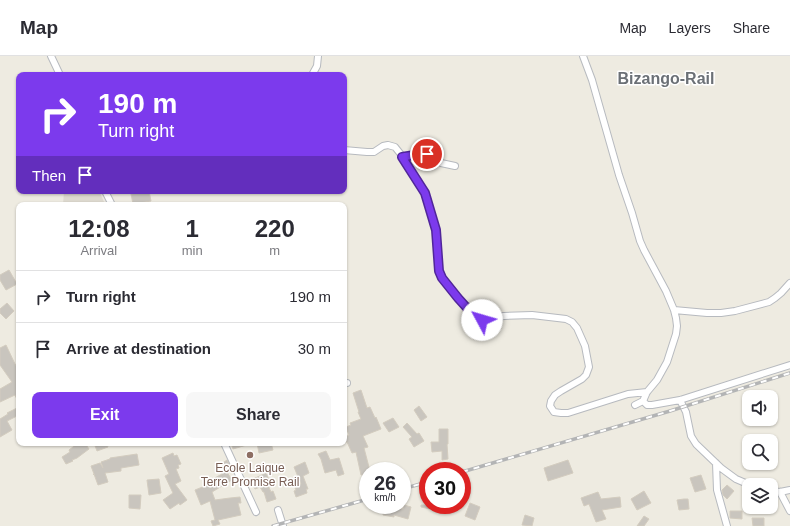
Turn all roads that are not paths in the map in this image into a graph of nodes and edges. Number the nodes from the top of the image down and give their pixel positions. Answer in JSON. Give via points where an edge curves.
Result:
{"nodes":[{"id":1,"x":51,"y":56,"type":"edge"},
{"id":2,"x":318,"y":56,"type":"edge"},
{"id":3,"x":583,"y":56,"type":"edge"},
{"id":4,"x":59,"y":72,"type":"edge"},
{"id":5,"x":314,"y":72,"type":"edge"},
{"id":6,"x":347,"y":150,"type":"edge"},
{"id":7,"x":402,"y":157,"type":"junction"},
{"id":8,"x":455,"y":166,"type":"dead end"},
{"id":9,"x":790,"y":283,"type":"edge"},
{"id":10,"x":674,"y":310,"type":"junction"},
{"id":11,"x":790,"y":364,"type":"edge"},
{"id":12,"x":647,"y":392,"type":"junction"},
{"id":13,"x":680,"y":400,"type":"junction"},
{"id":14,"x":643,"y":401,"type":"junction"},
{"id":15,"x":634,"y":405,"type":"dead end"},
{"id":16,"x":225,"y":446,"type":"edge"},
{"id":17,"x":716,"y":463,"type":"junction"},
{"id":18,"x":742,"y":482,"type":"edge"},
{"id":19,"x":790,"y":490,"type":"edge"},
{"id":20,"x":780,"y":492,"type":"joint"},
{"id":21,"x":278,"y":510,"type":"dead end"},
{"id":22,"x":790,"y":511,"type":"edge"},
{"id":23,"x":256,"y":512,"type":"dead end"},
{"id":24,"x":284,"y":526,"type":"edge"},
{"id":25,"x":726,"y":526,"type":"edge"}],
"edges":[{"from":1,"to":4,"type":"street"},
{"from":2,"to":5,"type":"street"},
{"from":3,"to":10,"type":"street","via":[[640,241]]},
{"from":6,"to":7,"type":"street","via":[[374,152],[388,145],[395,148]]},
{"from":7,"to":8,"type":"street","via":[[427,154],[441,163]]},
{"from":7,"to":12,"type":"street","via":[[425,193],[436,230],[439,271],[442,278],[476,318],[482,320],[532,315],[566,319],[577,328],[590,367],[582,379],[561,391],[551,401],[550,406],[554,412],[568,413],[628,394]]},
{"from":9,"to":10,"type":"street","via":[[768,302],[735,311],[707,313]]},
{"from":10,"to":12,"type":"street","via":[[677,326],[669,357]]},
{"from":11,"to":13,"type":"street"},
{"from":12,"to":14,"type":"street"},
{"from":13,"to":14,"type":"street","via":[[652,405],[647,405]]},
{"from":13,"to":17,"type":"street","via":[[686,412],[691,436]]},
{"from":14,"to":15,"type":"street"},
{"from":16,"to":23,"type":"street"},
{"from":17,"to":18,"type":"street"},
{"from":17,"to":25,"type":"street","via":[[717,490]]},
{"from":19,"to":20,"type":"street"},
{"from":20,"to":22,"type":"street"},
{"from":21,"to":24,"type":"street"}]}
